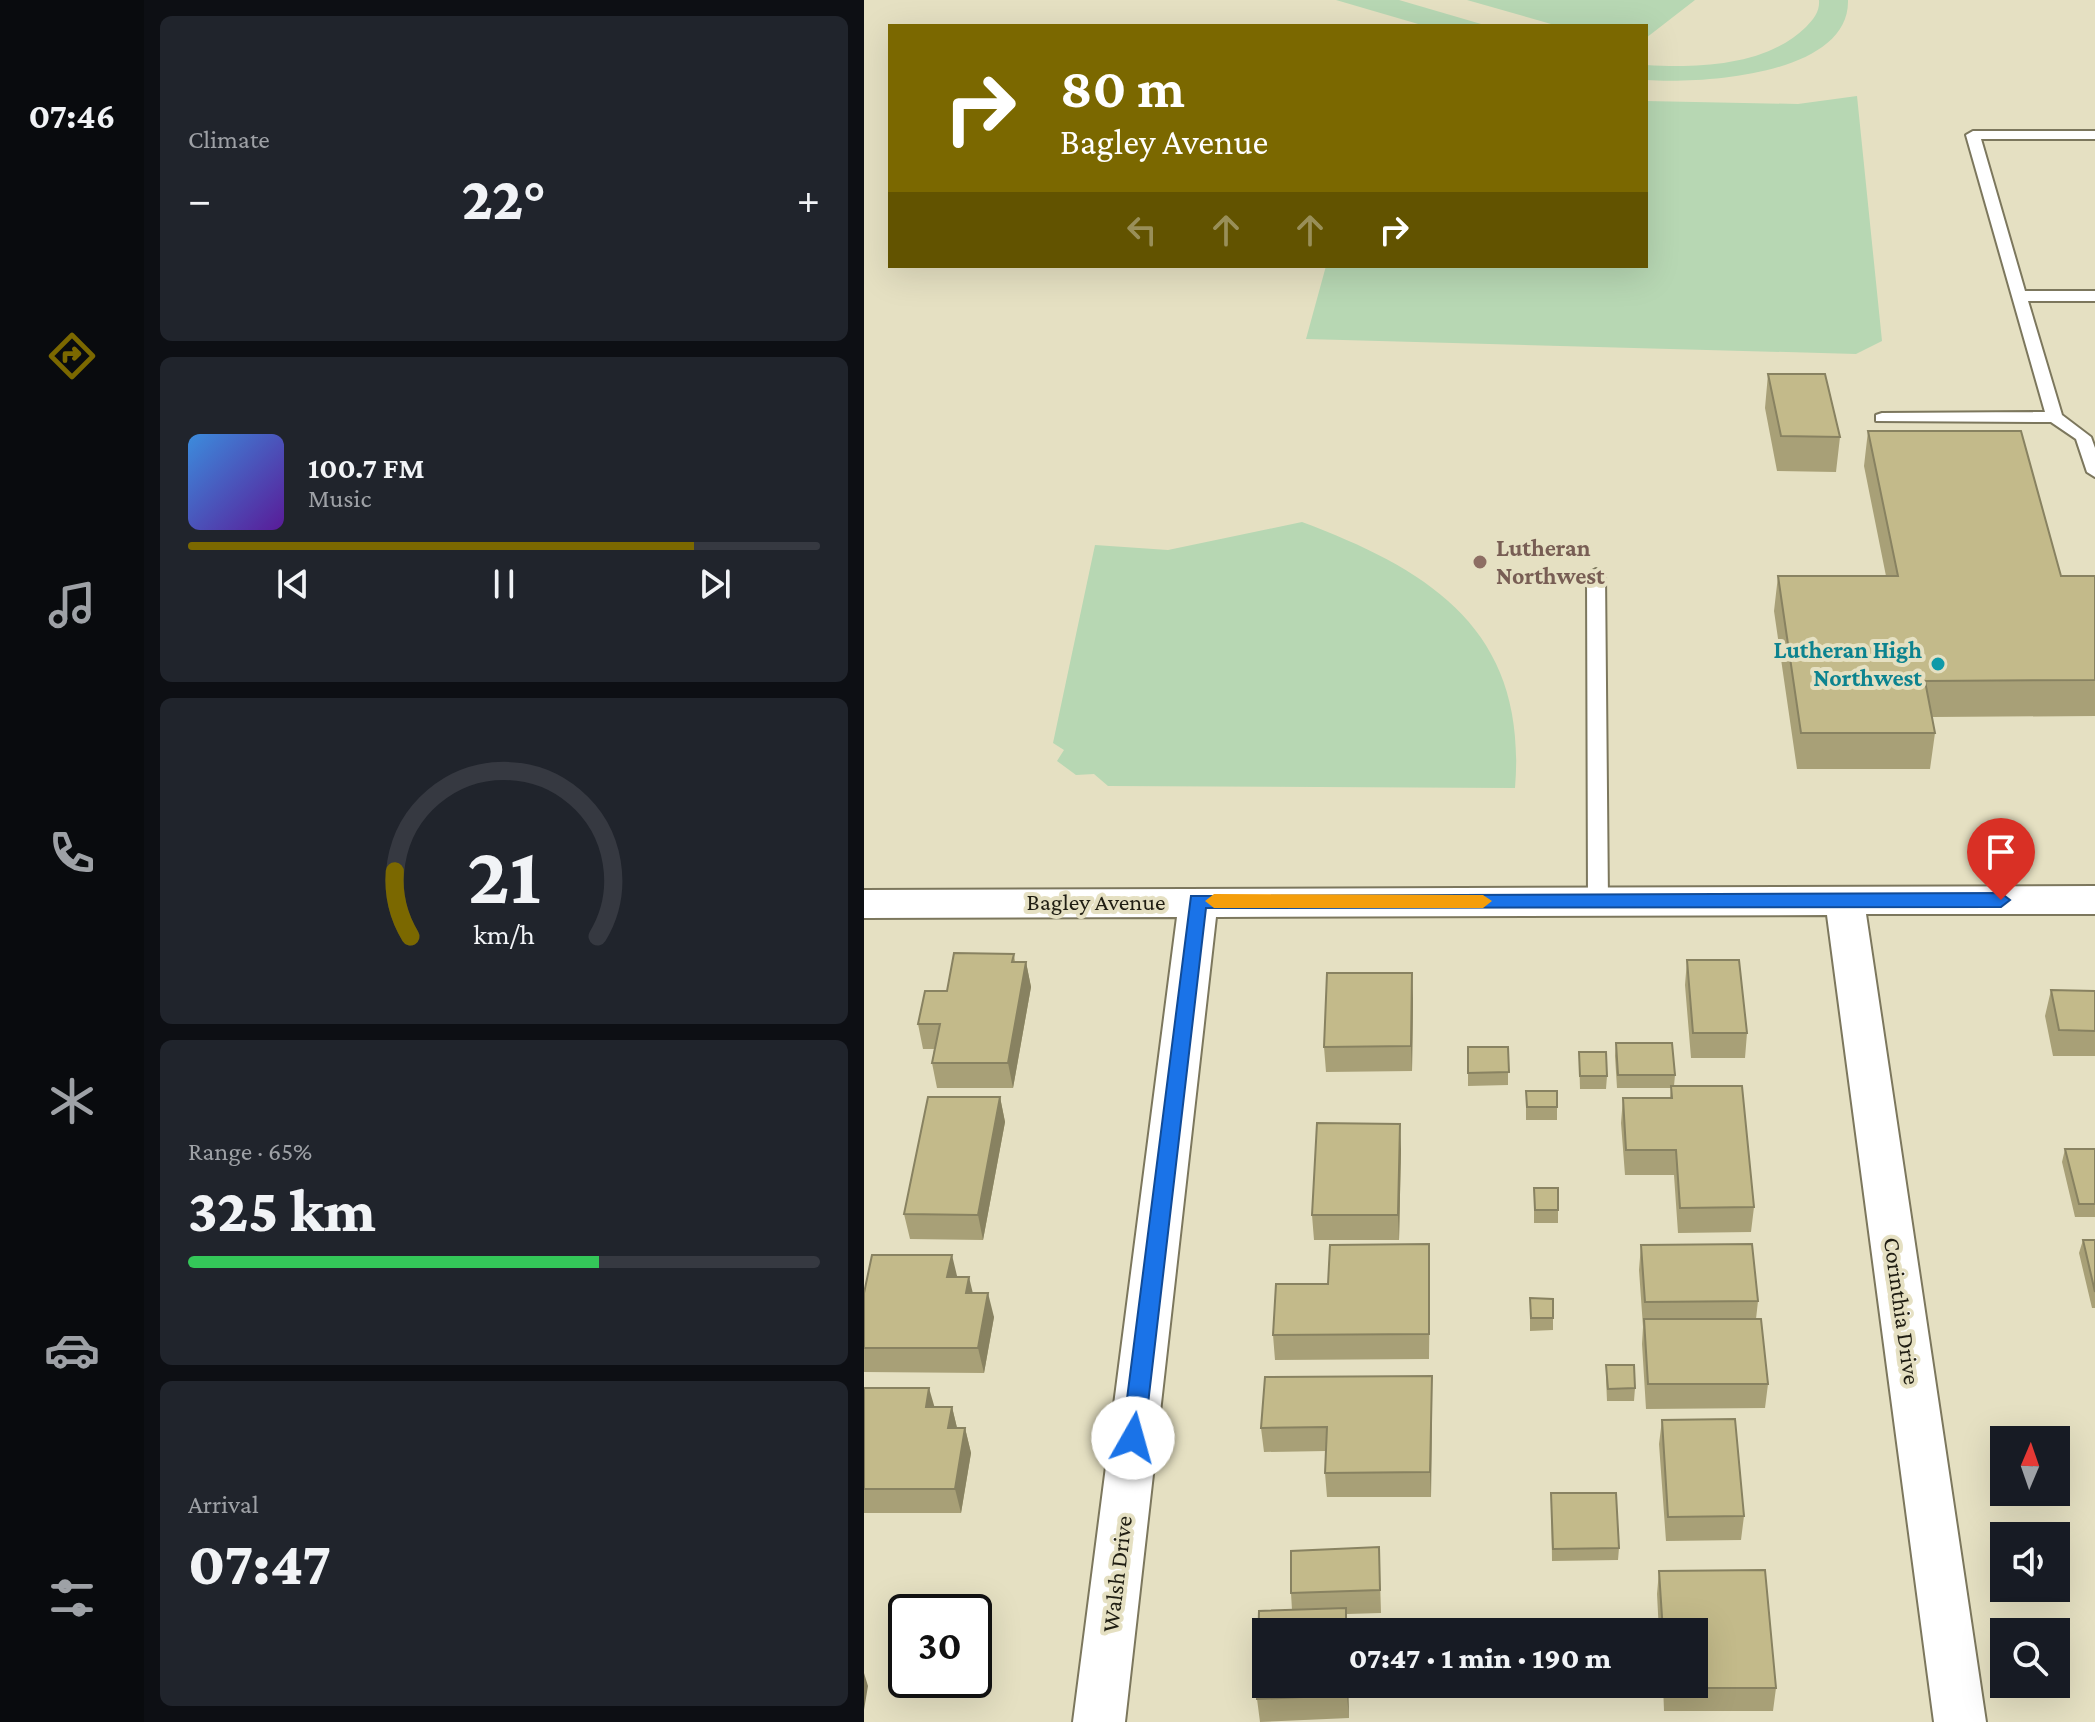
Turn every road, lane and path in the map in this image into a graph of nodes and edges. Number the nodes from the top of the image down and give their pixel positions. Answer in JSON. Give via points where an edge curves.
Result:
{"nodes":[{"id":1,"x":2095,"y":135,"type":"edge"},
{"id":2,"x":2019,"y":296,"type":"junction"},
{"id":3,"x":2095,"y":296,"type":"edge"},
{"id":4,"x":2055,"y":417,"type":"junction"},
{"id":5,"x":1882,"y":418,"type":"dead end"},
{"id":6,"x":2095,"y":472,"type":"edge"},
{"id":7,"x":1596,"y":574,"type":"dead end"},
{"id":8,"x":2095,"y":900,"type":"edge"},
{"id":9,"x":1198,"y":901,"type":"junction"},
{"id":10,"x":1845,"y":901,"type":"junction"},
{"id":11,"x":1598,"y":902,"type":"junction"},
{"id":12,"x":864,"y":904,"type":"edge"},
{"id":13,"x":1099,"y":1722,"type":"edge"},
{"id":14,"x":1960,"y":1722,"type":"edge"}],
"edges":[{"from":1,"to":2,"type":"lane","via":[[1973,135]]},
{"from":2,"to":3,"type":"lane"},
{"from":2,"to":4,"type":"lane"},
{"from":4,"to":5,"type":"lane"},
{"from":4,"to":6,"type":"lane","via":[[2083,437]]},
{"from":7,"to":11,"type":"lane"},
{"from":8,"to":10,"type":"street","name":"Bagley Avenue"},
{"from":9,"to":11,"type":"street","name":"Bagley Avenue"},
{"from":9,"to":12,"type":"street","name":"Bagley Avenue"},
{"from":9,"to":13,"type":"street","name":"Walsh Drive"},
{"from":10,"to":11,"type":"street","name":"Bagley Avenue"},
{"from":10,"to":14,"type":"street","name":"Corinthia Drive"}]}
